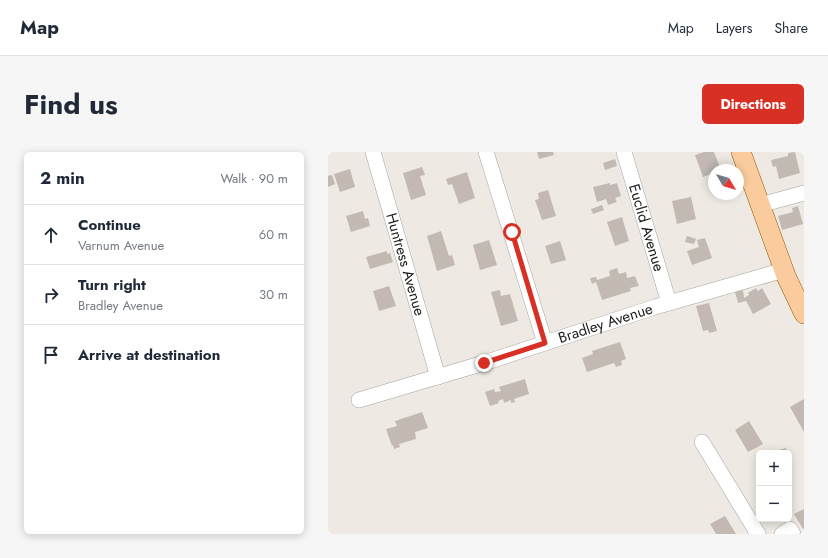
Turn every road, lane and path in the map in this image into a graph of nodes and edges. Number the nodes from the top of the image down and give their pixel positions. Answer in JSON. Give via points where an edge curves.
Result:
{"nodes":[{"id":1,"x":373,"y":152,"type":"edge"},
{"id":2,"x":486,"y":152,"type":"edge"},
{"id":3,"x":624,"y":152,"type":"edge"},
{"id":4,"x":741,"y":152,"type":"edge"},
{"id":5,"x":804,"y":193,"type":"edge"},
{"id":6,"x":760,"y":205,"type":"junction"},
{"id":7,"x":784,"y":270,"type":"junction"},
{"id":8,"x":669,"y":303,"type":"junction"},
{"id":9,"x":804,"y":314,"type":"edge"},
{"id":10,"x":545,"y":343,"type":"junction"},
{"id":11,"x":438,"y":377,"type":"junction"},
{"id":12,"x":358,"y":400,"type":"dead end"},
{"id":13,"x":702,"y":442,"type":"dead end"},
{"id":14,"x":758,"y":534,"type":"edge"},
{"id":15,"x":782,"y":534,"type":"edge"},
{"id":16,"x":793,"y":534,"type":"edge"}],
"edges":[{"from":1,"to":11,"type":"street","name":"Huntress Avenue"},
{"from":2,"to":10,"type":"street"},
{"from":3,"to":8,"type":"street","name":"Euclid Avenue"},
{"from":4,"to":6,"type":"main road"},
{"from":5,"to":6,"type":"street"},
{"from":6,"to":7,"type":"main road"},
{"from":7,"to":8,"type":"street","name":"Bradley Avenue"},
{"from":7,"to":9,"type":"main road"},
{"from":8,"to":10,"type":"street","name":"Bradley Avenue"},
{"from":10,"to":11,"type":"street","name":"Bradley Avenue"},
{"from":11,"to":12,"type":"street","name":"Bradley Avenue"},
{"from":13,"to":14,"type":"street"},
{"from":15,"to":16,"type":"street","via":[[790,529]]}]}
